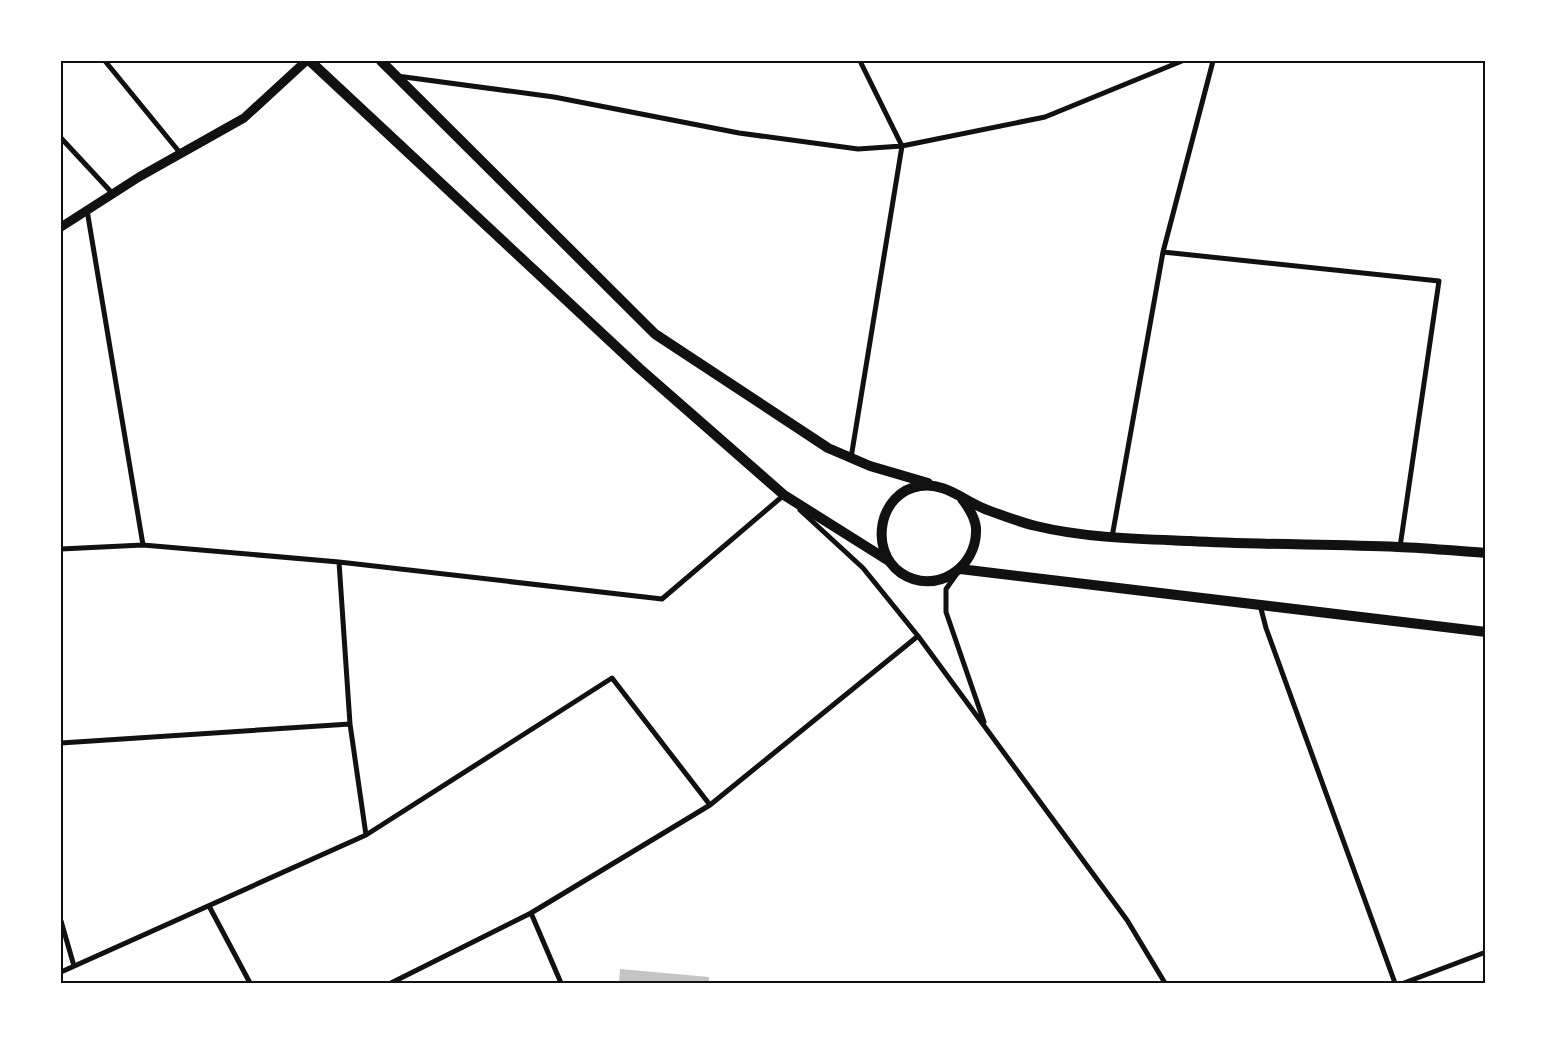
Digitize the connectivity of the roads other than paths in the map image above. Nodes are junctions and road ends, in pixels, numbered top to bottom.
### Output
1 (105, 61) edge
2 (308, 61) edge
3 (381, 61) edge
4 (860, 61) edge
5 (1182, 61) edge
6 (1213, 61) edge
7 (394, 75) junction
8 (61, 138) edge
9 (902, 146) junction
10 (181, 154) junction
11 (113, 194) junction
12 (86, 210) junction
13 (61, 227) edge
14 (1163, 252) junction
15 (851, 458) junction
16 (934, 485) junction
17 (784, 495) junction
18 (962, 498) junction
19 (1112, 538) junction
20 (143, 545) junction
21 (1400, 547) junction
22 (61, 549) edge
23 (1486, 553) edge
24 (890, 561) junction
25 (339, 562) junction
26 (960, 569) junction
27 (1260, 604) junction
28 (1486, 632) edge
29 (918, 636) junction
30 (350, 724) junction
31 (986, 727) junction
32 (61, 743) edge
33 (710, 805) junction
34 (366, 835) junction
35 (209, 906) junction
36 (531, 914) junction
37 (61, 921) edge
38 (1486, 952) edge
39 (74, 966) junction
40 (61, 972) edge
41 (250, 983) edge
42 (391, 983) edge
43 (561, 983) edge
44 (1165, 983) edge
45 (1395, 983) edge
46 (1404, 983) edge

1 - 10 street
2 - 10 street
2 - 17 main road
3 - 7 main road
4 - 9 street
5 - 9 street
6 - 14 street
7 - 9 street
7 - 15 main road
8 - 11 street
9 - 15 street
10 - 11 street
11 - 12 street
12 - 13 street
12 - 20 street
14 - 19 street
14 - 21 street
15 - 16 main road
16 - 18 main road
16 - 24 main road
17 - 24 main road
17 - 25 street
17 - 29 street
18 - 19 main road
18 - 26 main road
19 - 21 main road
20 - 22 street
20 - 25 street
21 - 23 main road
24 - 26 main road
25 - 30 street
26 - 27 main road
26 - 31 street
27 - 28 main road
27 - 45 street
29 - 31 street
29 - 33 street
30 - 32 street
30 - 34 street
31 - 44 street
33 - 34 street
33 - 36 street
34 - 35 street
35 - 39 street
35 - 41 street
36 - 42 street
36 - 43 street
37 - 39 street
38 - 46 street
39 - 40 street

